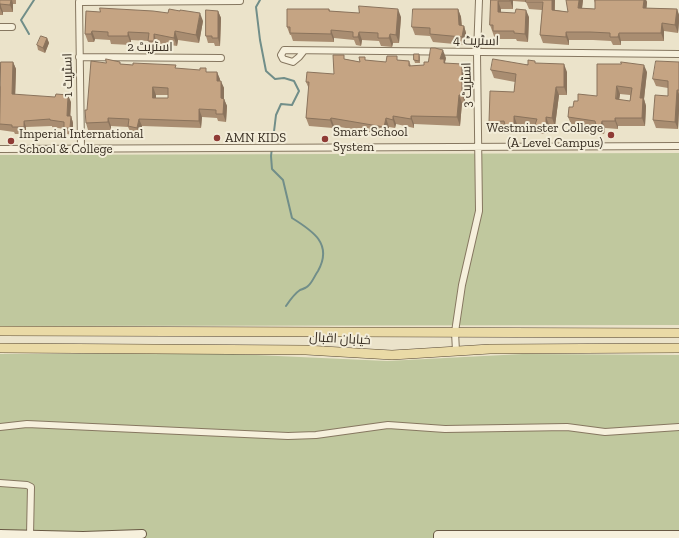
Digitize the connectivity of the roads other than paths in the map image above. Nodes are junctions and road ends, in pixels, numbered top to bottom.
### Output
1 (479, 0) edge
2 (240, 1) dead end
3 (0, 27) edge
4 (12, 27) dead end
5 (303, 52) dead end
6 (477, 53) junction
7 (679, 54) edge
8 (79, 57) junction
9 (220, 58) dead end
10 (478, 146) junction
11 (679, 146) edge
12 (81, 147) junction
13 (0, 148) edge
14 (0, 331) edge
15 (455, 332) junction
16 (679, 333) edge
17 (1, 348) edge
18 (679, 348) edge
19 (456, 351) junction
20 (0, 427) edge
21 (679, 427) edge
22 (0, 483) edge
23 (0, 534) edge
24 (142, 534) dead end
25 (679, 534) edge
26 (30, 535) junction
27 (438, 538) edge

1 - 6 street, اسٹریٹ 3
2 - 8 street, اسٹریٹ 1
3 - 4 street
5 - 6 street, اسٹریٹ 4
6 - 7 street, اسٹریٹ 4
6 - 10 street, اسٹریٹ 3
8 - 9 street, اسٹریٹ 2
8 - 12 street, اسٹریٹ 1
10 - 11 street
10 - 12 street
10 - 15 street, اسٹریٹ 3
12 - 13 street
14 - 15 main road, خیابان اقبال
15 - 16 main road, خیابان اقبال
15 - 19 street, اسٹریٹ 3
17 - 19 main road, خیابان اقبال
18 - 19 main road, خیابان اقبال
20 - 21 street
22 - 26 street
23 - 26 street
24 - 26 street
25 - 27 street

